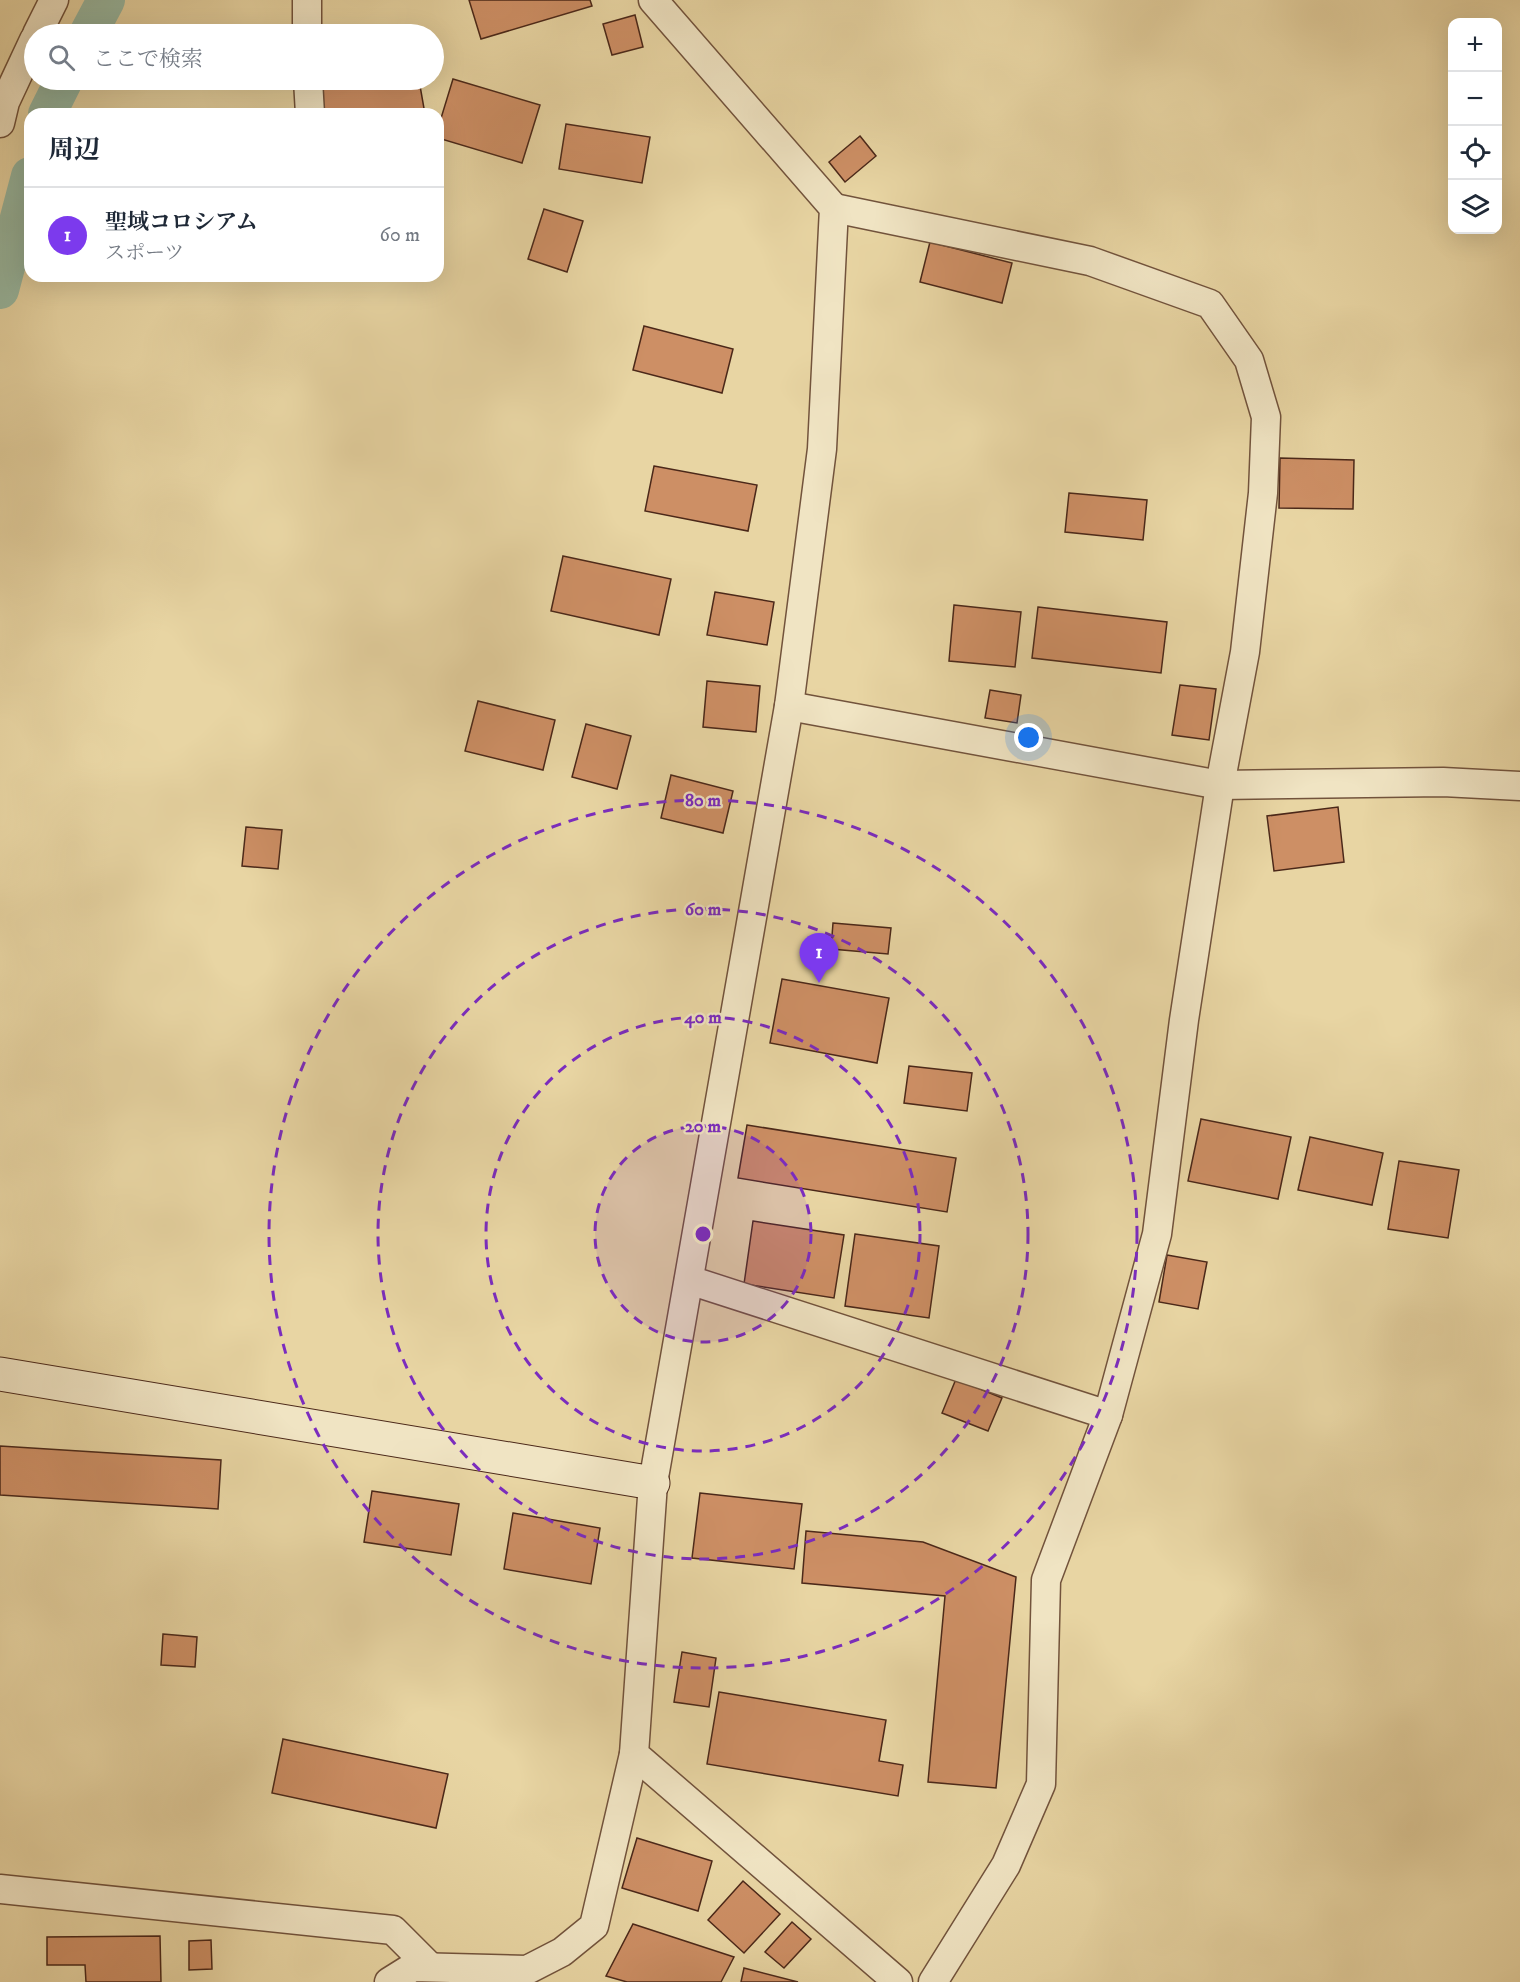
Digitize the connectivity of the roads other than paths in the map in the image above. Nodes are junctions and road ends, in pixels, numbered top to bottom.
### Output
1 (54, 0) edge
2 (307, 0) edge
3 (653, 0) edge
4 (42, 24) edge
5 (307, 24) edge
6 (24, 61) edge
7 (309, 90) edge
8 (310, 108) edge
9 (0, 123) edge
10 (834, 208) junction
11 (789, 706) junction
12 (1220, 784) junction
13 (1520, 786) edge
14 (689, 1280) junction
15 (0, 1374) edge
16 (1108, 1415) junction
17 (653, 1483) junction
18 (634, 1754) junction
19 (0, 1889) edge
20 (430, 1967) junction
21 (389, 1982) edge
22 (898, 1982) edge
23 (933, 1982) edge

1 - 4 street
2 - 5 street
3 - 10 street
6 - 9 street
7 - 8 street
10 - 11 street
10 - 12 street
11 - 12 street
11 - 14 street
12 - 13 street
12 - 16 street
14 - 16 street
14 - 17 street
15 - 17 street
16 - 23 street
17 - 18 street
18 - 20 street
18 - 22 street
19 - 20 street
20 - 21 street

